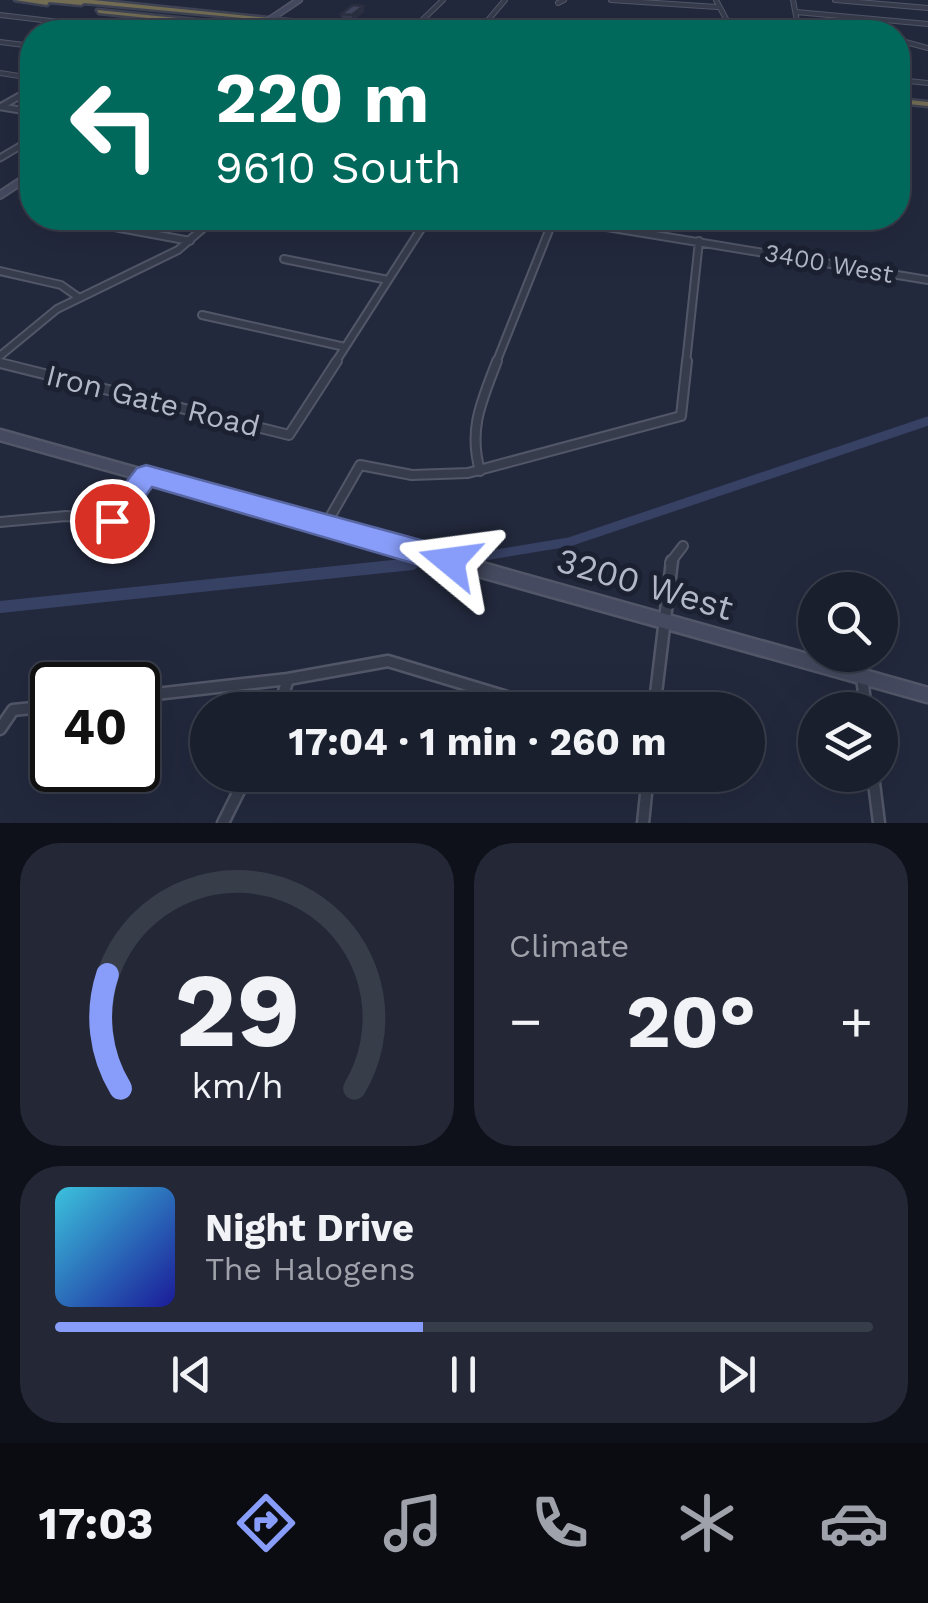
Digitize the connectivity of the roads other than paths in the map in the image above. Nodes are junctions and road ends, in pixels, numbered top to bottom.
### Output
1 (18, 0) edge
2 (41, 0) edge
3 (75, 0) edge
4 (300, 0) edge
5 (443, 0) edge
6 (504, 0) edge
7 (564, 0) edge
8 (611, 0) edge
9 (716, 0) edge
10 (793, 0) edge
11 (834, 0) edge
12 (846, 0) edge
13 (8, 1) edge
14 (558, 3) dead end
15 (899, 3) edge
16 (717, 7) junction
17 (928, 8) edge
18 (796, 12) junction
19 (0, 15) edge
20 (272, 18) junction
21 (41, 20) edge
22 (175, 20) edge
23 (217, 20) edge
24 (244, 20) edge
25 (269, 20) edge
26 (291, 20) edge
27 (422, 20) edge
28 (488, 20) edge
29 (724, 20) edge
30 (797, 20) edge
31 (884, 20) edge
32 (131, 230) edge
33 (202, 230) edge
34 (421, 230) edge
35 (548, 230) edge
36 (630, 230) edge
37 (650, 230) edge
38 (649, 233) junction
39 (190, 241) junction
40 (699, 241) junction
41 (284, 259) dead end
42 (0, 272) edge
43 (388, 280) junction
44 (928, 280) edge
45 (78, 297) junction
46 (202, 315) dead end
47 (345, 347) junction
48 (0, 359) edge
49 (0, 434) edge
50 (480, 471) junction
51 (146, 476) junction
52 (0, 522) edge
53 (326, 526) junction
54 (683, 546) dead end
55 (663, 620) junction
56 (862, 676) junction
57 (288, 679) junction
58 (284, 692) edge
59 (493, 692) edge
60 (656, 692) edge
61 (864, 692) edge
62 (160, 694) edge
63 (928, 695) edge
64 (30, 708) edge
65 (0, 729) edge
66 (238, 792) edge
67 (646, 792) edge
68 (875, 792) edge
69 (223, 823) edge
70 (643, 823) edge
71 (879, 823) edge

1 - 23 highway
2 - 24 highway
3 - 20 highway
4 - 20 street
5 - 27 street
6 - 28 street
7 - 14 street
8 - 16 street
9 - 16 street
10 - 18 street
11 - 12 street
12 - 15 street
13 - 22 highway
15 - 17 street
16 - 29 street
18 - 30 street
18 - 31 street
19 - 21 street
20 - 25 street, bridge
20 - 26 highway
32 - 39 street
33 - 39 street
34 - 43 street, Iron Gate Road
35 - 50 street
36 - 38 street, 3400 West
37 - 38 street
38 - 40 street, 3400 West
39 - 45 street
40 - 44 street, 3400 West
40 - 50 street
41 - 43 street
42 - 45 street
43 - 47 street, Iron Gate Road
45 - 48 street
46 - 47 street
47 - 48 street, Iron Gate Road
49 - 51 street, 3200 West
50 - 53 street
51 - 52 street
51 - 53 street, 3200 West
53 - 55 street, 3200 West
54 - 55 street
55 - 56 street, 3200 West
55 - 60 street
56 - 61 street
56 - 63 street, 3200 West
57 - 58 street
57 - 59 street
57 - 62 street
64 - 65 street
66 - 69 street
67 - 70 street
68 - 71 street

